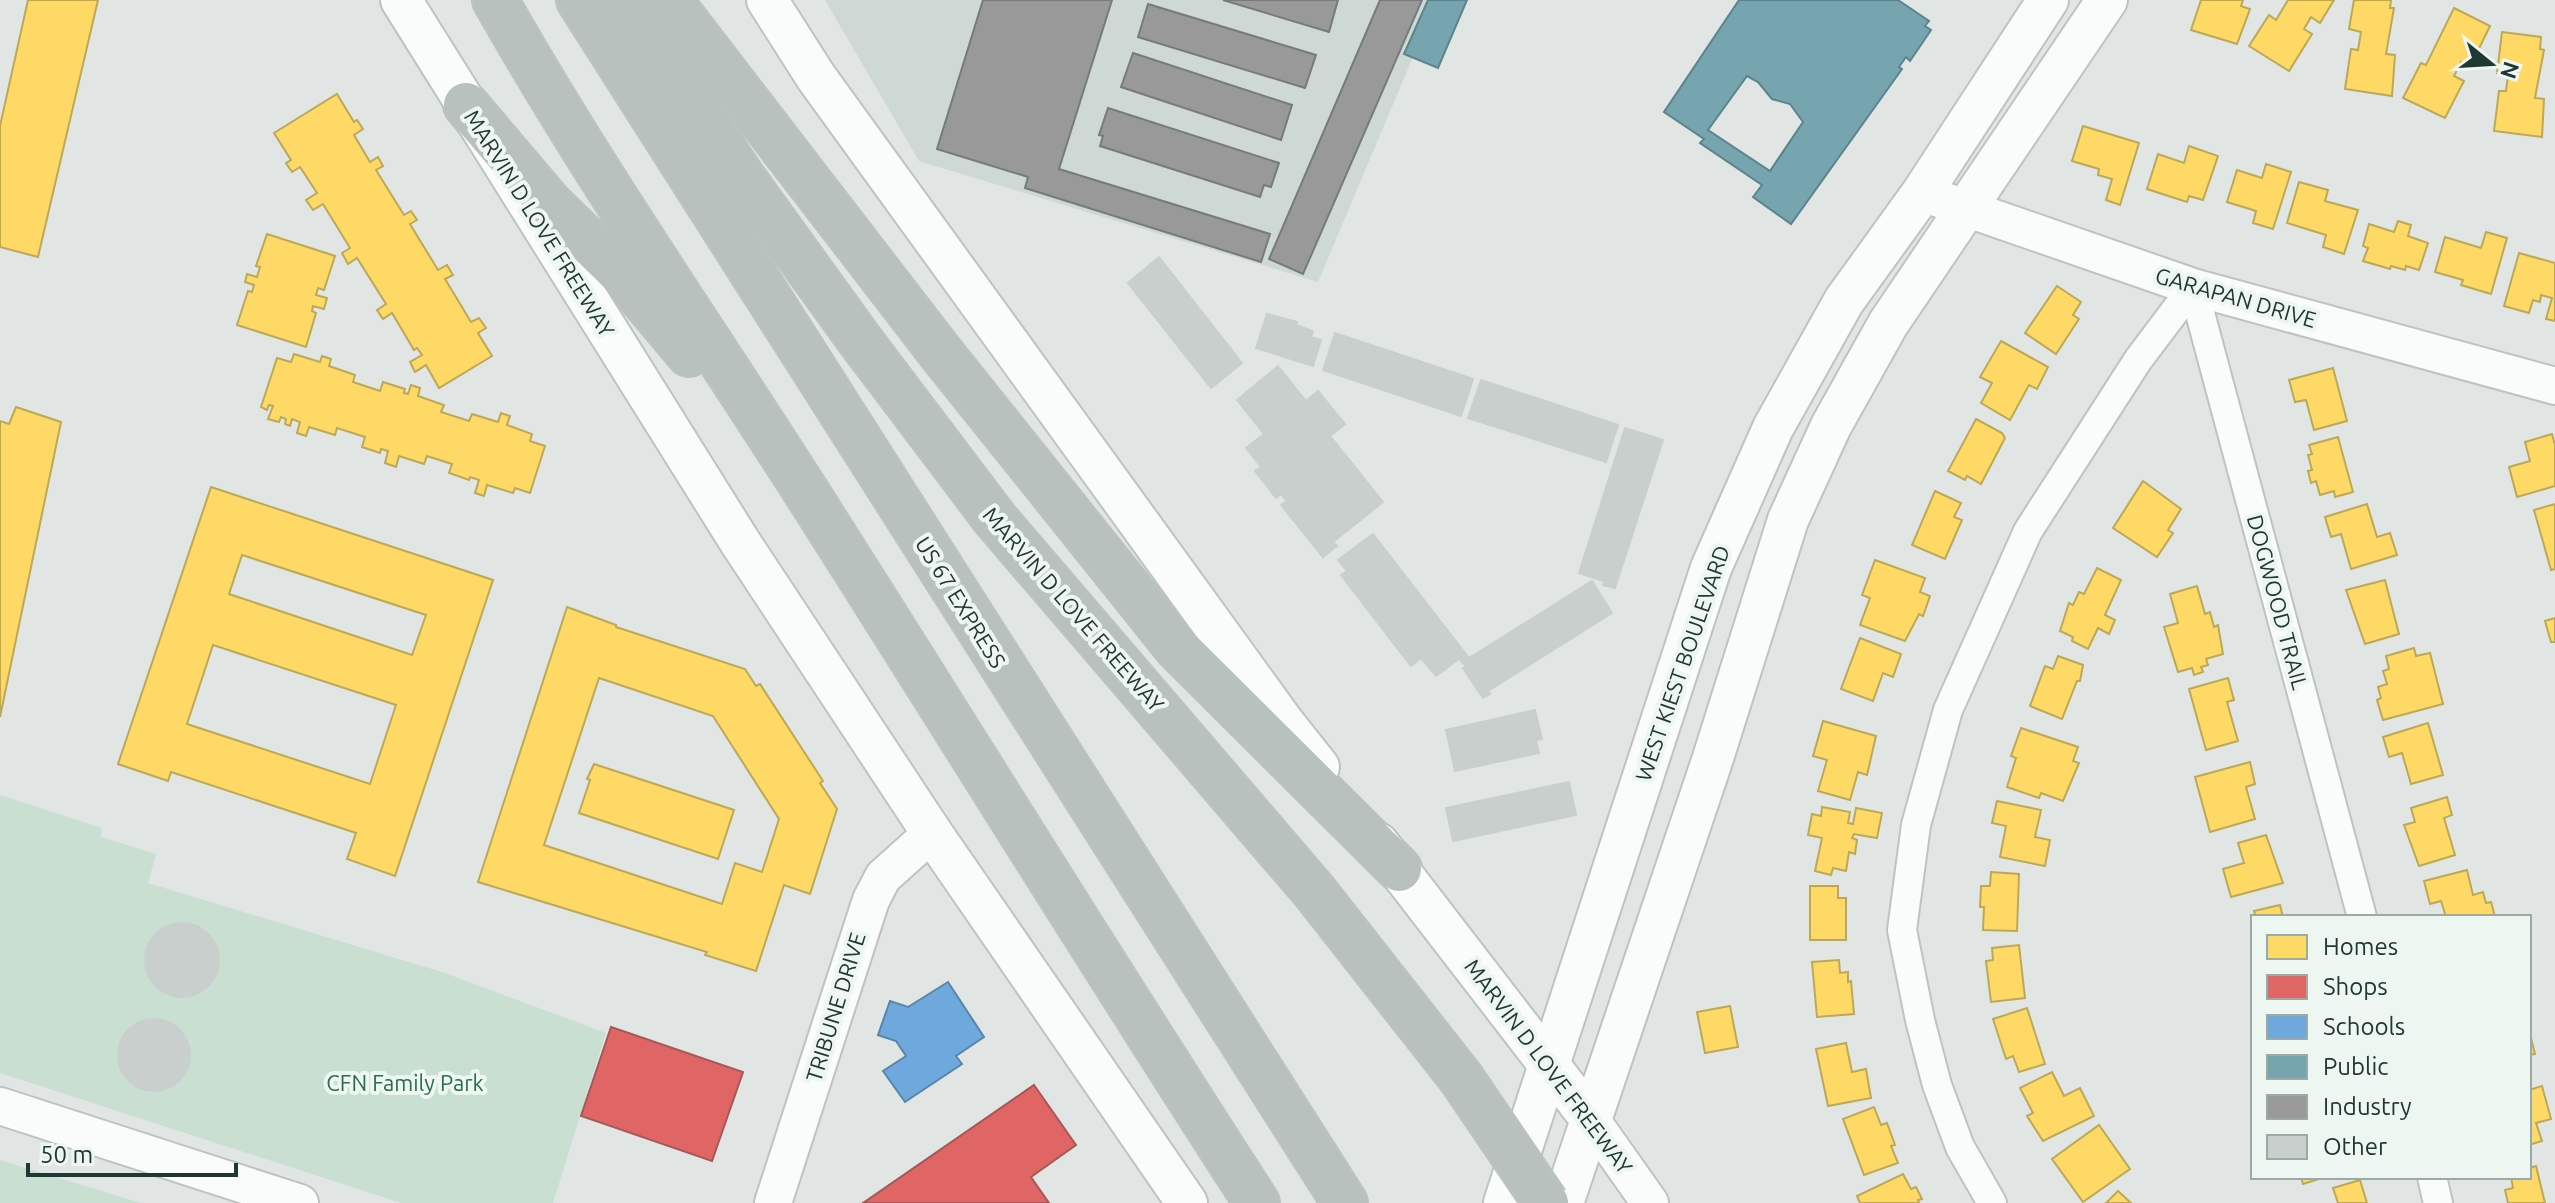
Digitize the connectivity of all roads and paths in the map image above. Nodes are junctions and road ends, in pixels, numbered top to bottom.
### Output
1 (401, 0) edge
2 (495, 0) edge
3 (579, 0) edge
4 (624, 0) edge
5 (669, 0) edge
6 (767, 0) edge
7 (2048, 0) edge
8 (2107, 0) edge
9 (466, 105) junction
10 (1922, 193) junction
11 (1967, 207) junction
12 (2193, 287) junction
13 (1844, 301) junction
14 (1888, 324) junction
15 (2555, 386) edge
16 (785, 459) junction
17 (1656, 739) junction
18 (1713, 758) junction
19 (932, 833) junction
20 (1399, 869) junction
21 (2361, 915) edge
22 (1550, 1064) junction
23 (0, 1106) edge
24 (1590, 1118) junction
25 (2432, 1179) edge
26 (300, 1203) edge
27 (773, 1203) edge
28 (1187, 1203) edge
29 (1257, 1203) edge
30 (1345, 1203) edge
31 (1504, 1203) edge
32 (1546, 1203) edge
33 (1563, 1203) edge
34 (1650, 1203) edge
35 (1992, 1203) edge
36 (2438, 1203) edge

1 - 9 main road, MARVIN D LOVE FREEWAY
2 - 16 highway
3 - 30 highway, US 67 EXPRESS
4 - 32 highway, MARVIN D LOVE FREEWAY, bridge
5 - 20 highway
6 - 20 main road, MARVIN D LOVE FREEWAY
7 - 10 main road, WEST KIEST BOULEVARD
8 - 11 main road
9 - 16 highway
9 - 19 main road, MARVIN D LOVE FREEWAY
10 - 11 street, GARAPAN DRIVE
10 - 13 main road, WEST KIEST BOULEVARD
11 - 12 street, GARAPAN DRIVE
11 - 14 main road
12 - 15 street, GARAPAN DRIVE
12 - 21 street, DOGWOOD TRAIL
12 - 35 street
13 - 14 main road
13 - 17 main road, WEST KIEST BOULEVARD
14 - 18 main road
16 - 29 highway
17 - 18 main road
17 - 22 main road, WEST KIEST BOULEVARD
18 - 24 main road
19 - 27 street, TRIBUNE DRIVE
19 - 28 main road, MARVIN D LOVE FREEWAY
20 - 22 main road, MARVIN D LOVE FREEWAY
22 - 24 main road, MARVIN D LOVE FREEWAY
22 - 31 main road, WEST KIEST BOULEVARD
23 - 26 street
24 - 33 main road
24 - 34 street, MARVIN D LOVE FREEWAY
25 - 36 street

